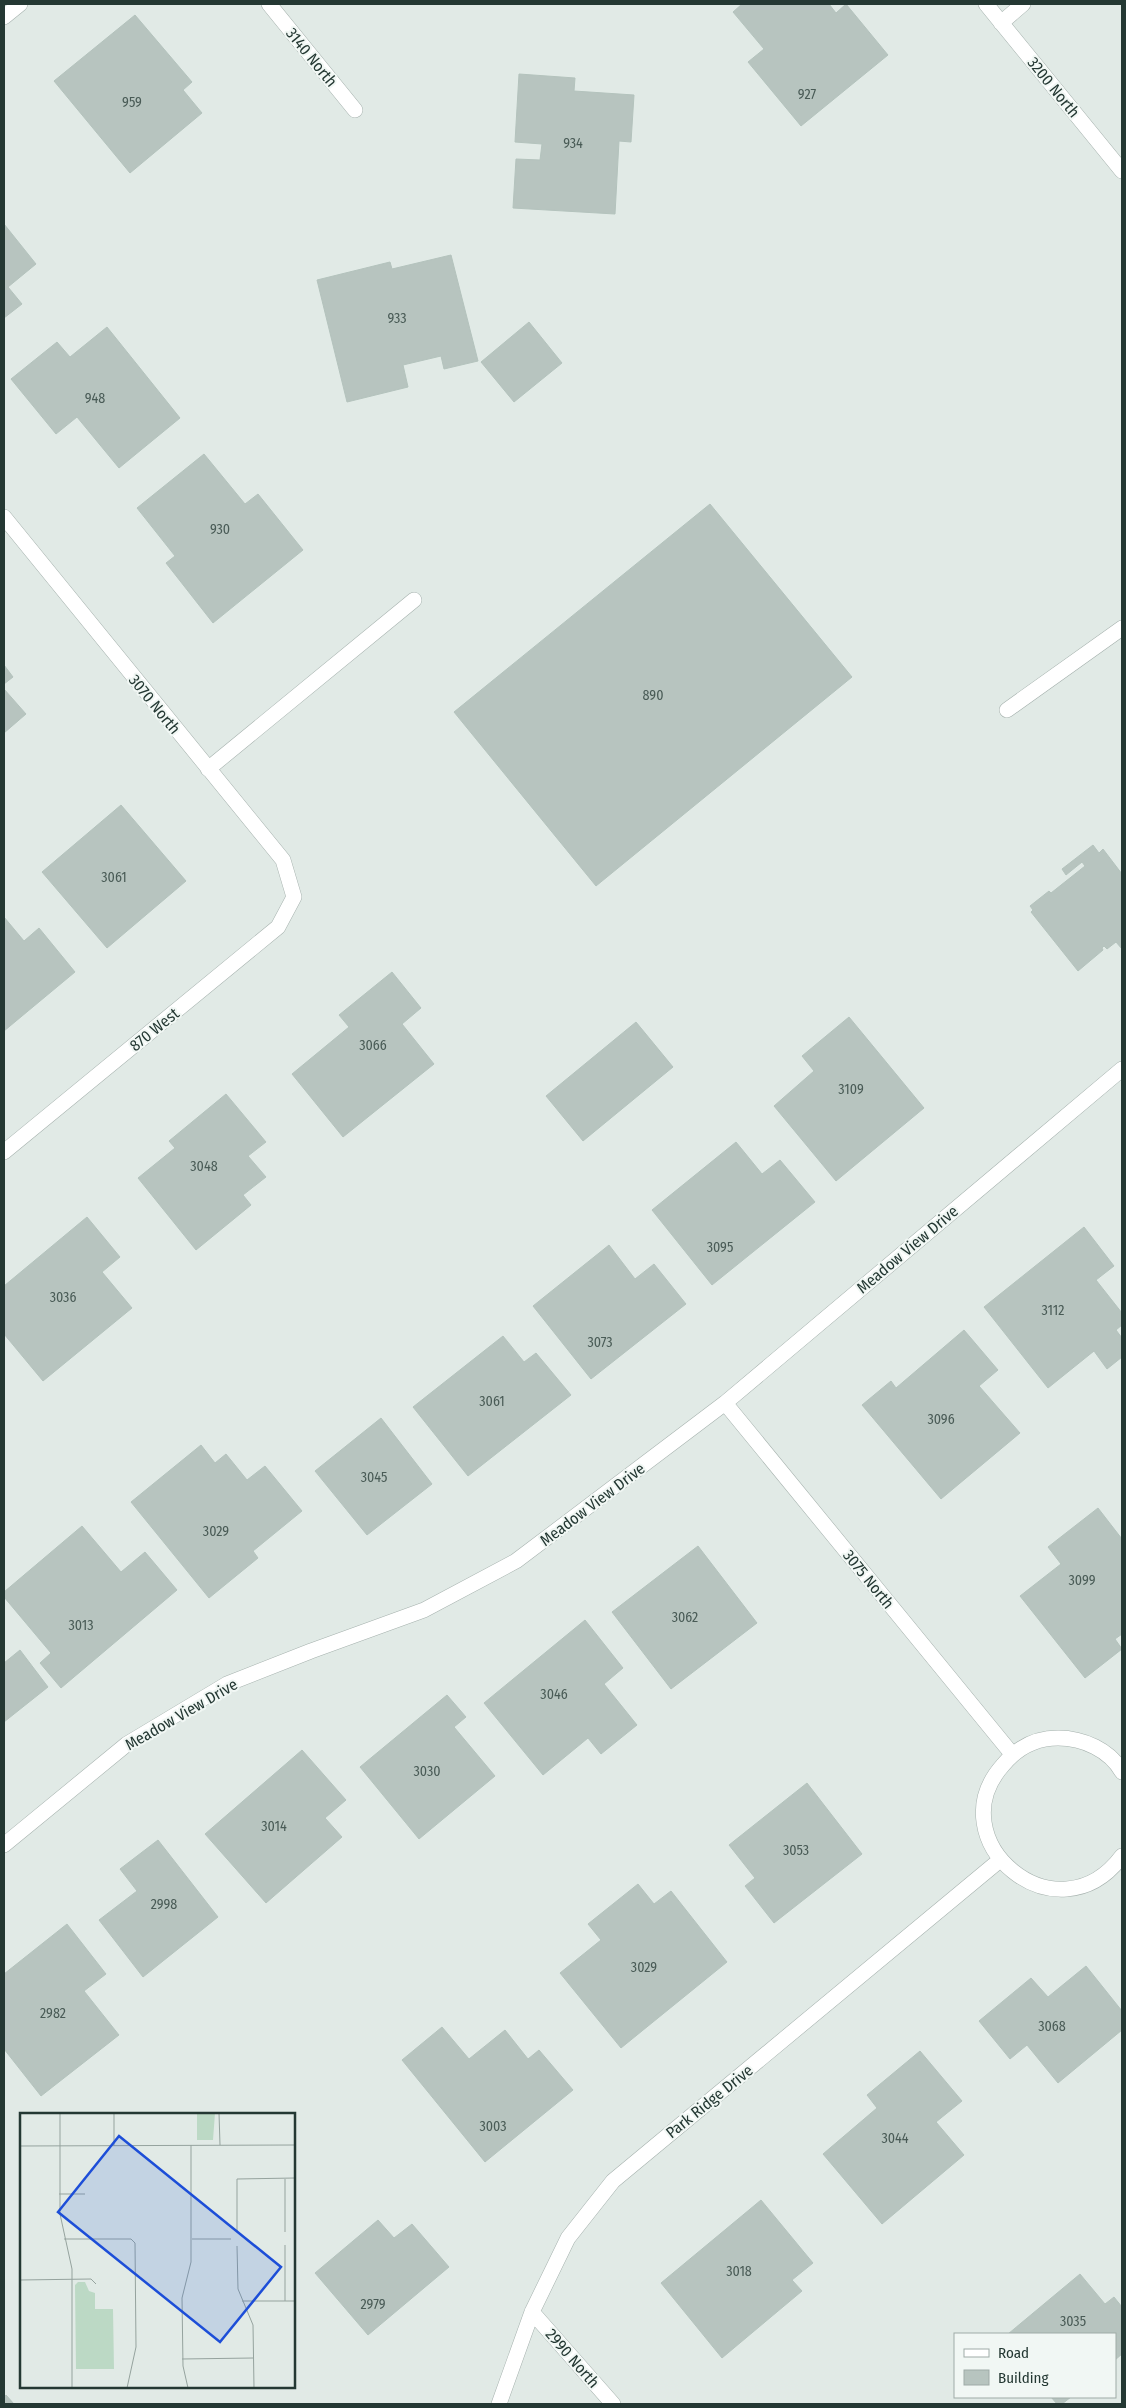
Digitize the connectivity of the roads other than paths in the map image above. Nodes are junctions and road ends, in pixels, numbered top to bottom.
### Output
1 (20, 4) edge
2 (269, 4) edge
3 (986, 4) edge
4 (1023, 4) edge
5 (4, 17) edge
6 (1001, 22) junction
7 (355, 110) dead end
8 (1122, 171) edge
9 (4, 517) edge
10 (414, 600) dead end
11 (1122, 628) edge
12 (1007, 710) dead end
13 (208, 769) junction
14 (294, 897) joint
15 (1122, 1069) edge
16 (4, 1152) edge
17 (725, 1403) junction
18 (1012, 1754) junction
19 (1121, 1768) edge
20 (4, 1845) edge
21 (1122, 1856) edge
22 (1000, 1860) junction
23 (532, 2312) junction
24 (499, 2404) edge
25 (612, 2404) edge

1 - 5 street
2 - 7 street, 3140 North
3 - 6 street, 3200 North
4 - 6 street
6 - 8 street, 3200 North
9 - 13 street, 3070 North
10 - 13 street
11 - 12 street
13 - 14 street, 3070 North
14 - 16 street, 870 West
15 - 17 street, Meadow View Drive
17 - 18 street, 3075 North
17 - 20 street, Meadow View Drive
18 - 19 street
18 - 22 street
21 - 22 street
22 - 23 street, Park Ridge Drive
23 - 24 street, Park Ridge Drive
23 - 25 street, 2990 North

